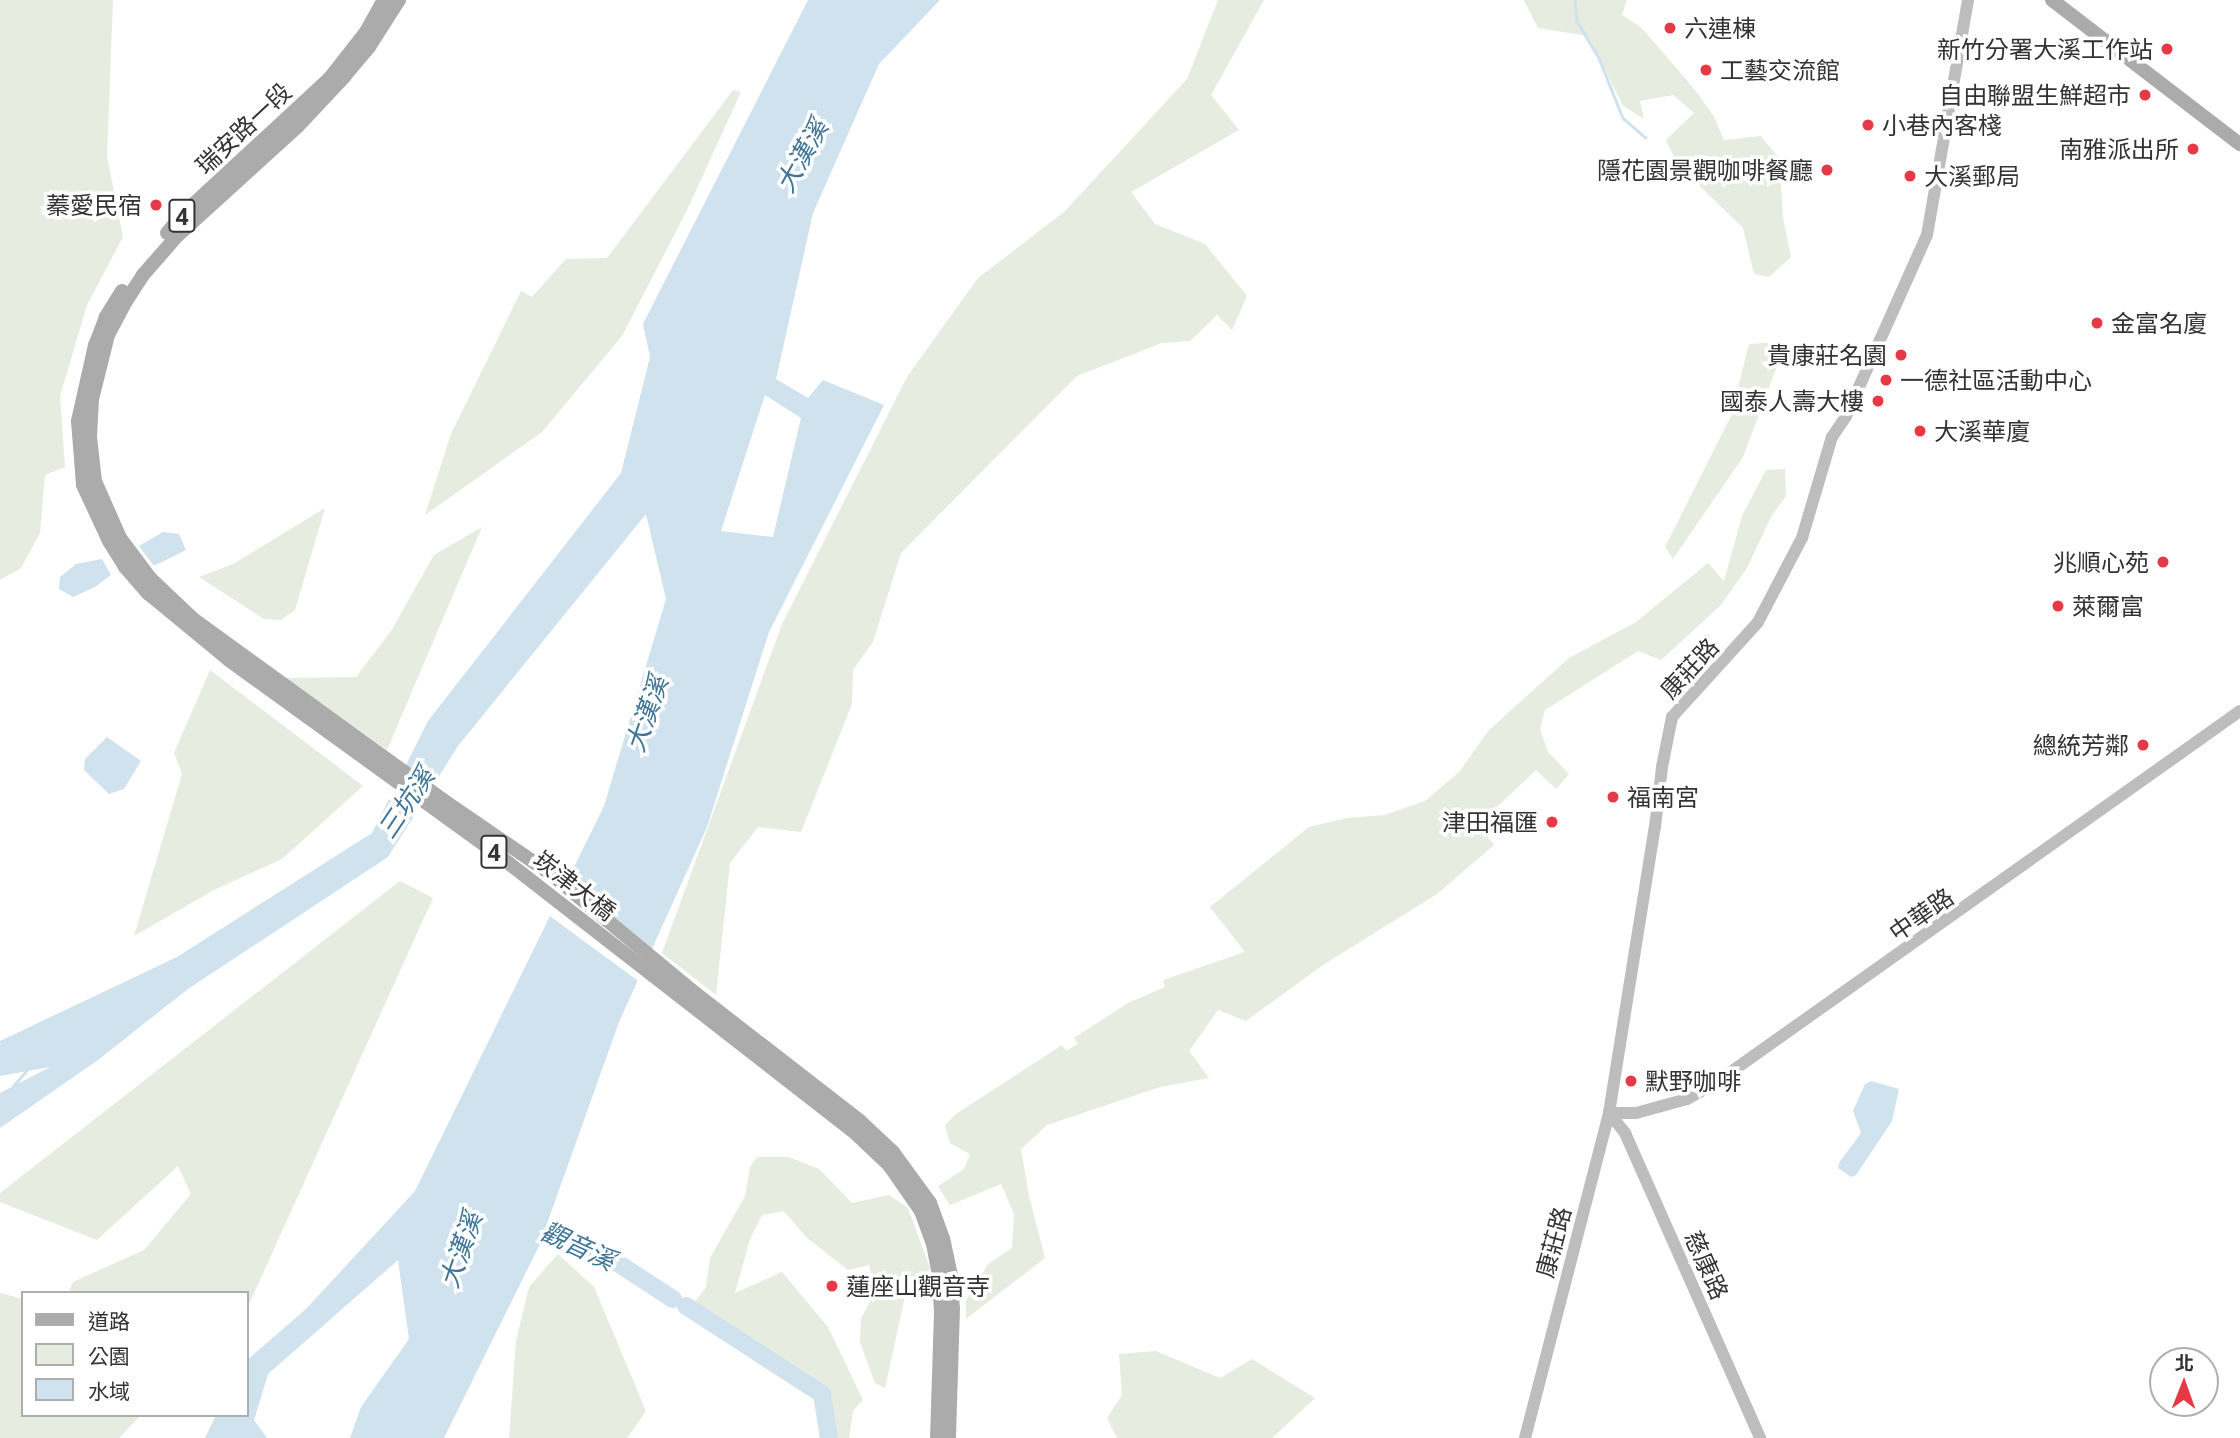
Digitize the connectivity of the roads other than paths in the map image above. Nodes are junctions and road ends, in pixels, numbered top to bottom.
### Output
1 (384, 0) edge
2 (399, 0) edge
3 (1968, 0) edge
4 (2052, 0) edge
5 (2240, 144) edge
6 (89, 483) junction
7 (2240, 711) edge
8 (1609, 1113) junction
9 (926, 1207) junction
10 (937, 1438) edge
11 (949, 1438) edge
12 (1525, 1438) edge
13 (1760, 1438) edge

1 - 6 main road, 瑞安路一段 / 4
2 - 6 main road, 瑞安路一段 / 4
3 - 8 street, 康莊路
4 - 5 main road
6 - 9 main road, 崁津大橋 / 4
7 - 8 street, 中華路
8 - 12 street, 康莊路
8 - 13 street, 慈康路
9 - 10 main road, 4
9 - 11 main road, 4

